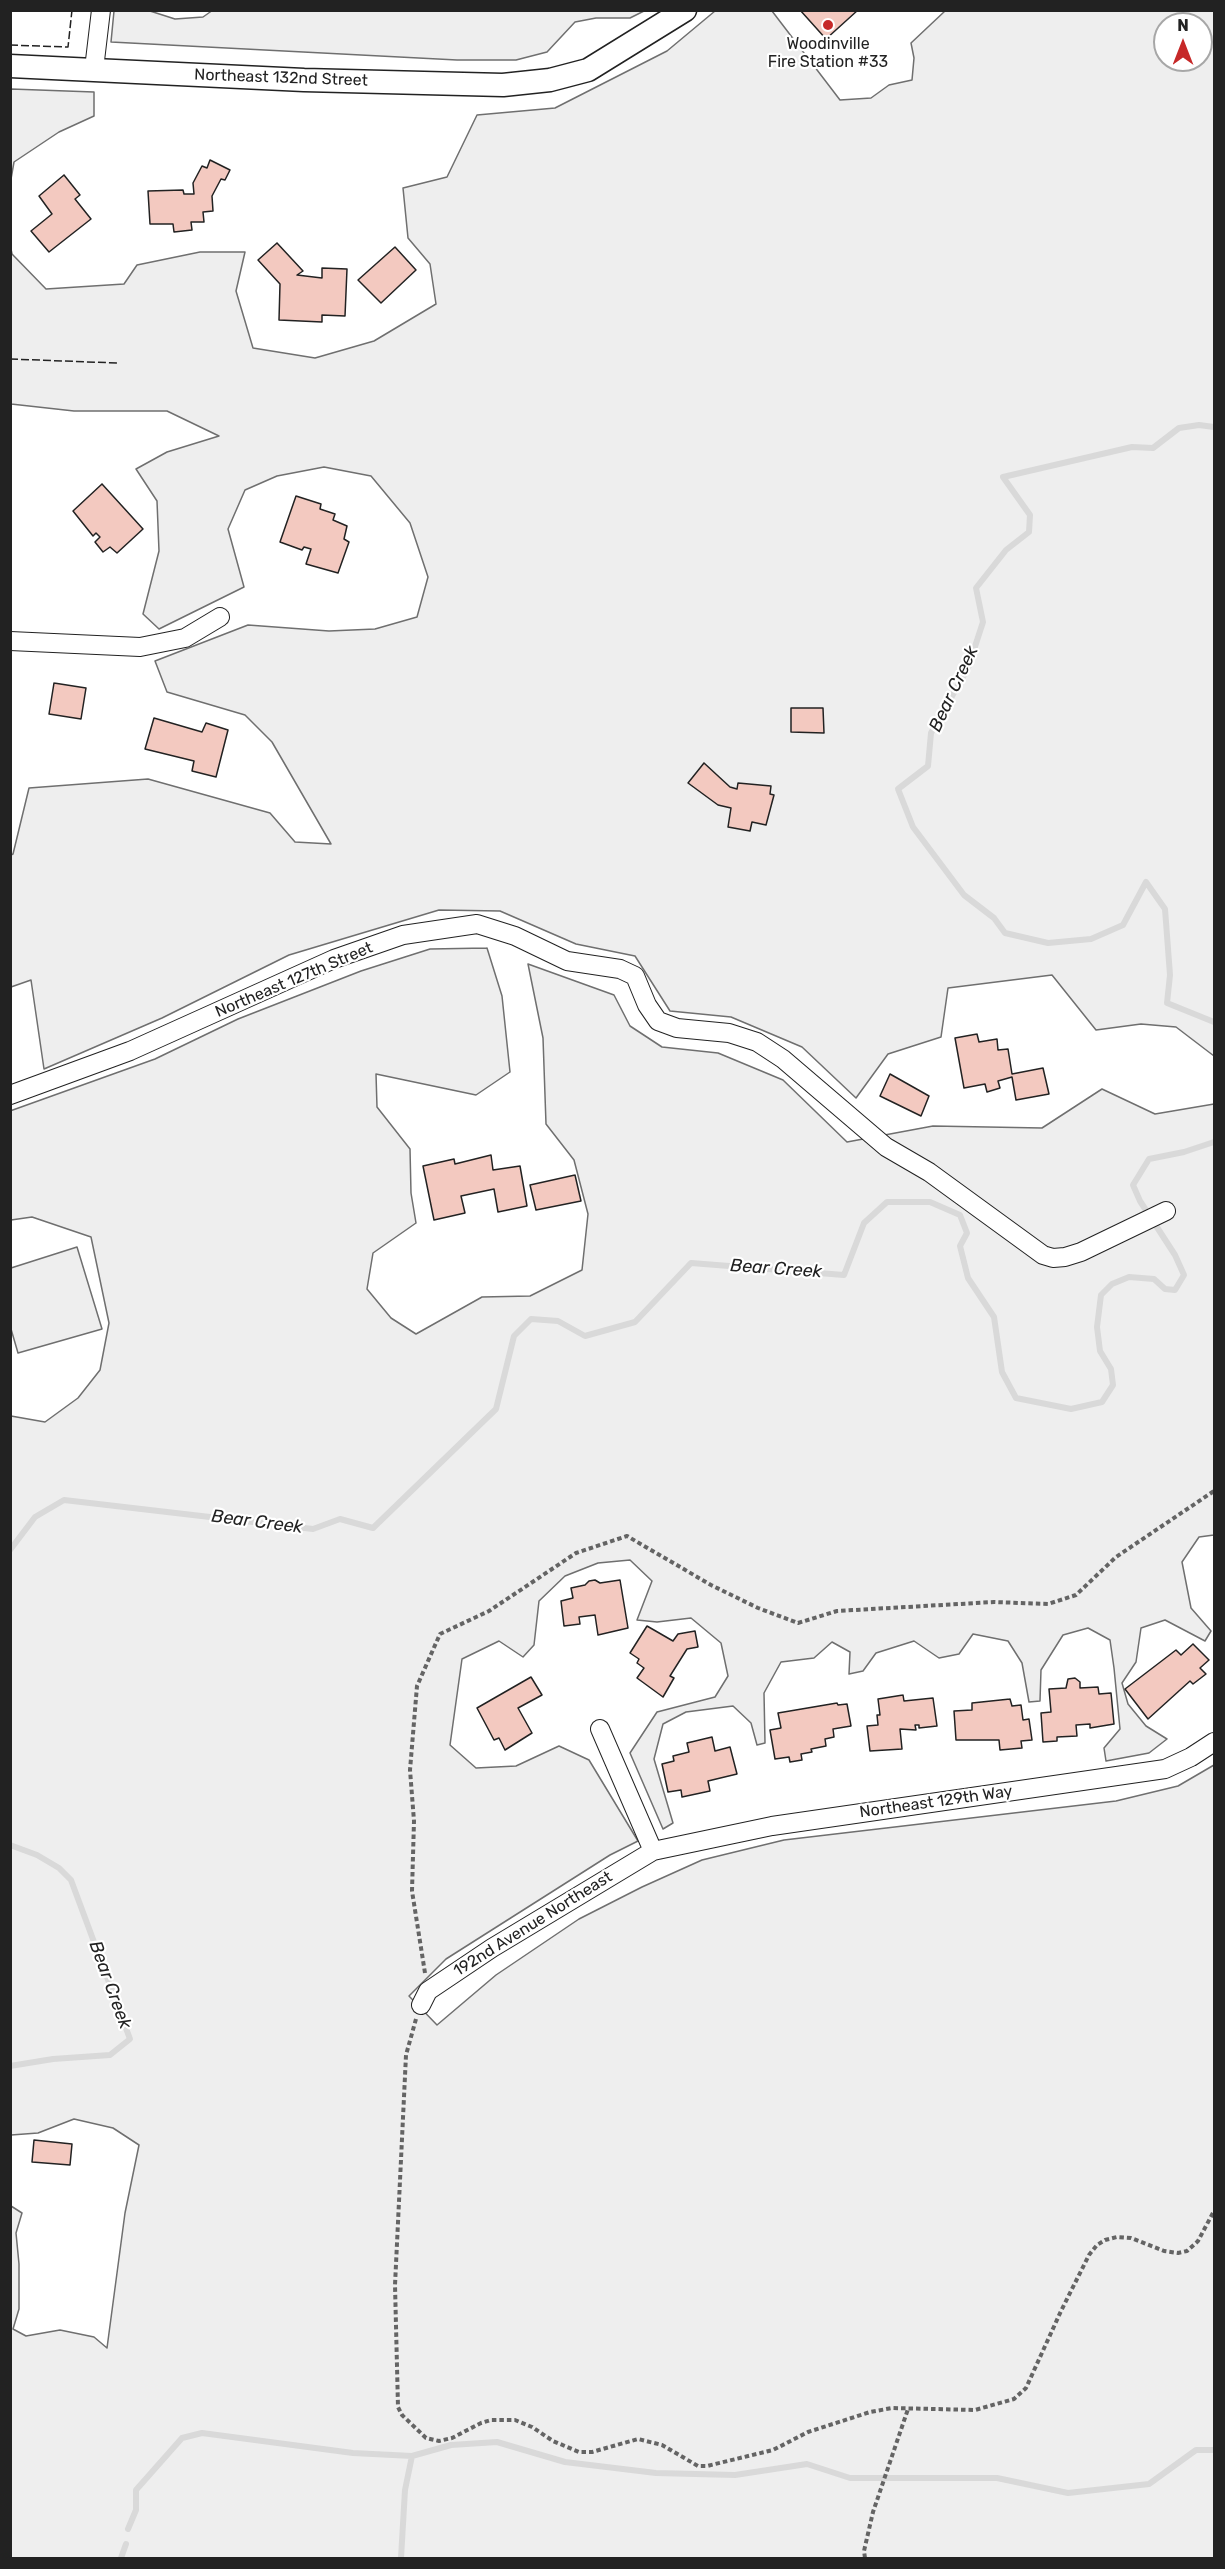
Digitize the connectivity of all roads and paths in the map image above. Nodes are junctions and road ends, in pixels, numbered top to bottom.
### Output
1 (101, 10) edge
2 (685, 10) edge
3 (10, 66) edge
4 (94, 69) junction
5 (220, 617) dead end
6 (10, 642) edge
7 (10, 1095) edge
8 (1166, 1210) dead end
9 (1215, 1491) edge
10 (600, 1729) dead end
11 (1215, 1742) edge
12 (653, 1851) junction
13 (424, 1998) junction
14 (1215, 2211) edge
15 (908, 2409) junction
16 (865, 2559) edge

1 - 4 street
2 - 4 street, Northeast 132nd Street
3 - 4 street, Northeast 132nd Street
5 - 6 street
7 - 8 street, Northeast 127th Street
9 - 13 path
10 - 12 street
11 - 12 street, Northeast 129th Way
12 - 13 street, 192nd Avenue Northeast
13 - 15 path
14 - 15 path
15 - 16 path

